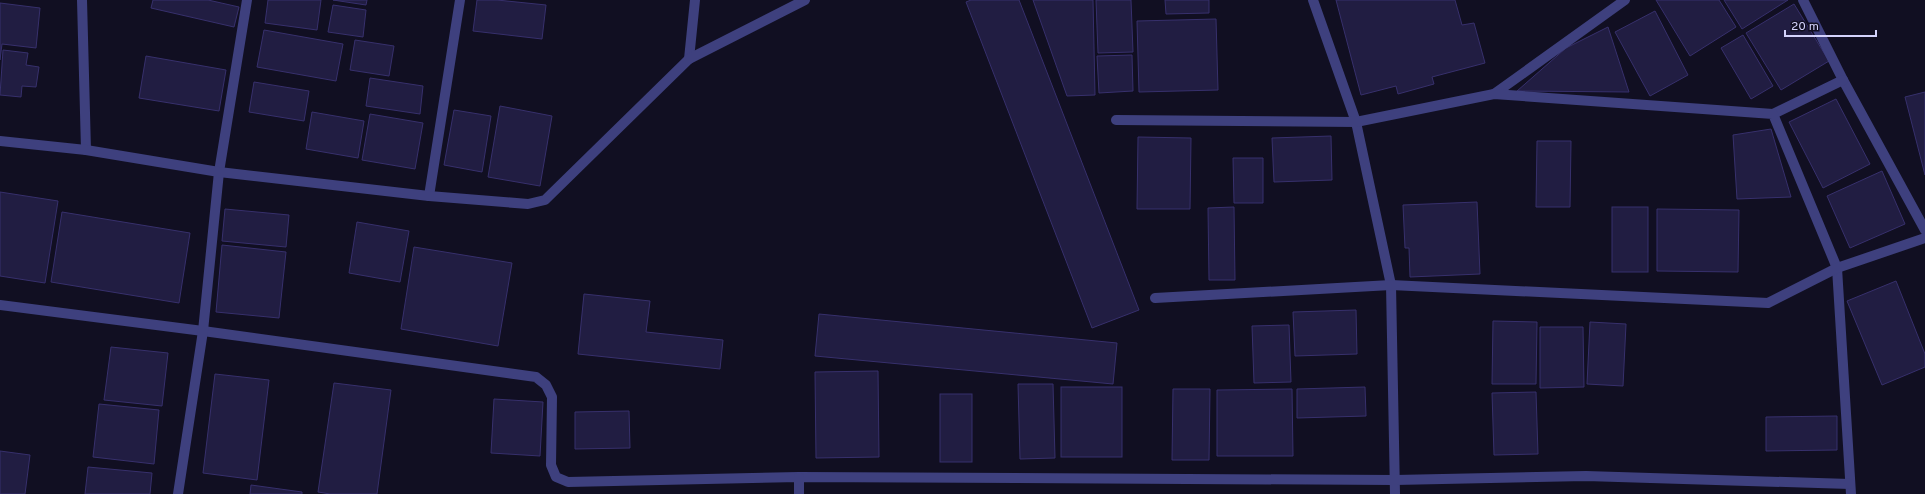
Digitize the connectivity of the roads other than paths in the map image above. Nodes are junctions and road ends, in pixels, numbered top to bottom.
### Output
1 (82, 0) edge
2 (247, 0) edge
3 (460, 0) edge
4 (695, 0) edge
5 (805, 0) edge
6 (1313, 0) edge
7 (1625, 0) edge
8 (1803, 0) edge
9 (689, 59) junction
10 (1843, 80) junction
11 (1494, 94) junction
12 (1773, 114) junction
13 (1116, 120) dead end
14 (1356, 122) junction
15 (0, 141) edge
16 (86, 150) junction
17 (219, 172) junction
18 (429, 196) junction
19 (1925, 230) edge
20 (1925, 238) edge
21 (1837, 268) junction
22 (1391, 285) junction
23 (1155, 298) dead end
24 (0, 305) edge
25 (203, 330) junction
26 (799, 477) junction
27 (1395, 480) junction
28 (1850, 489) edge
29 (178, 494) edge
30 (799, 494) edge
31 (1395, 494) edge

1 - 16 street
2 - 17 street
3 - 18 street
4 - 9 street
5 - 9 street
6 - 14 street
7 - 11 street
8 - 10 street
9 - 18 street
10 - 12 street
10 - 19 street
11 - 12 street
11 - 14 street
12 - 21 street
13 - 14 street
14 - 22 street
15 - 16 street
16 - 17 street
17 - 18 street
17 - 25 street
20 - 21 street
21 - 22 street
21 - 28 street
22 - 23 street
22 - 27 street
24 - 25 street
25 - 26 street
25 - 29 street
26 - 27 street
26 - 30 street
27 - 28 street
27 - 31 street

